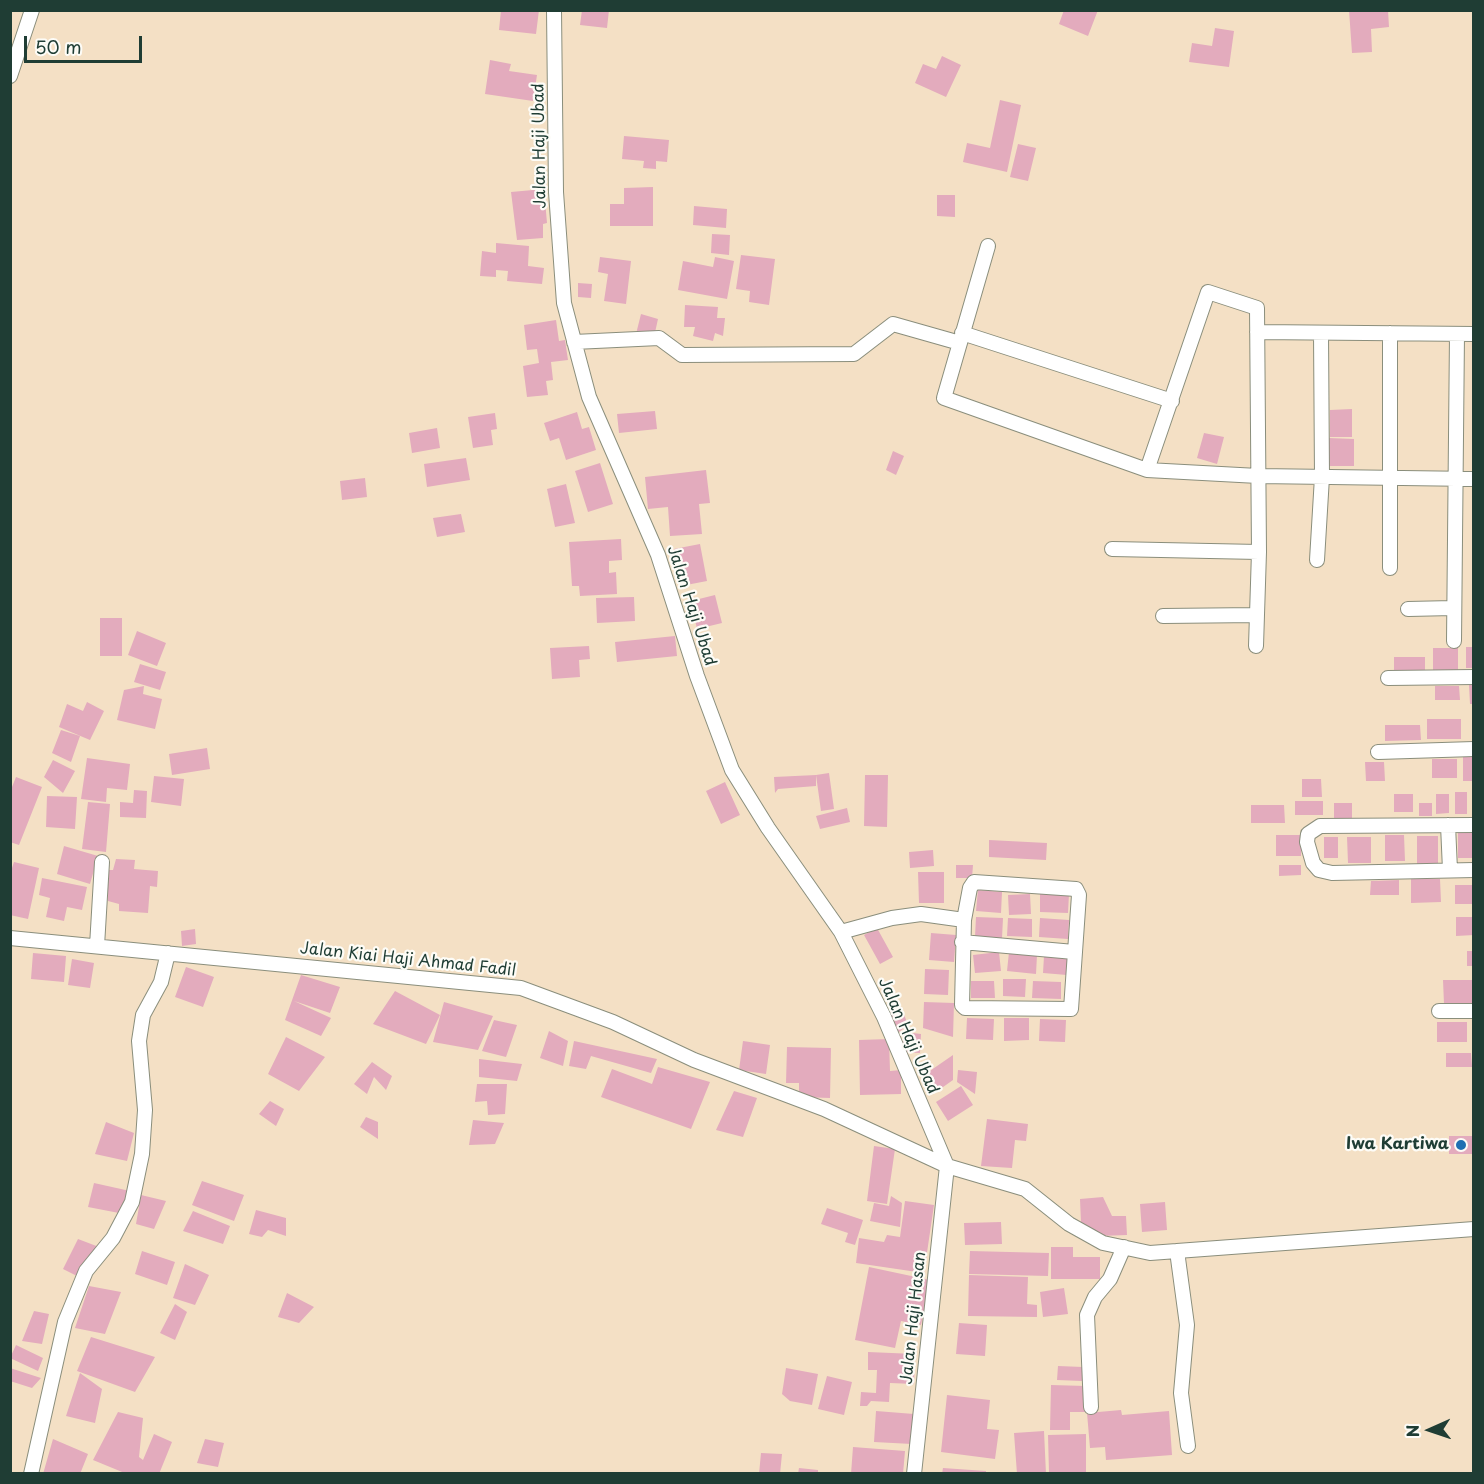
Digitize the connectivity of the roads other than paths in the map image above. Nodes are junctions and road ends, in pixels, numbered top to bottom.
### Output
1 (32, 10) edge
2 (554, 10) edge
3 (10, 76) edge
4 (988, 246) dead end
5 (1257, 332) junction
6 (1321, 333) junction
7 (1390, 333) junction
8 (1458, 334) junction
9 (1473, 334) edge
10 (961, 338) junction
11 (574, 342) junction
12 (1172, 400) junction
13 (1146, 470) junction
14 (1258, 476) junction
15 (1322, 477) junction
16 (1390, 478) junction
17 (1455, 479) junction
18 (1473, 479) edge
19 (1112, 549) dead end
20 (1259, 552) junction
21 (1317, 560) dead end
22 (1390, 568) dead end
23 (1453, 608) junction
24 (1408, 609) dead end
25 (1257, 615) junction
26 (1163, 616) dead end
27 (1454, 641) dead end
28 (1256, 646) dead end
29 (1473, 677) edge
30 (1388, 678) dead end
31 (1473, 749) edge
32 (1378, 752) dead end
33 (1448, 825) junction
34 (1473, 825) edge
35 (102, 862) dead end
36 (1450, 870) junction
37 (1473, 870) edge
38 (964, 920) junction
39 (841, 933) junction
40 (10, 938) edge
41 (962, 942) junction
42 (97, 946) junction
43 (1074, 952) junction
44 (168, 953) junction
45 (1438, 1011) dead end
46 (1473, 1011) edge
47 (948, 1166) junction
48 (1473, 1229) edge
49 (1124, 1247) junction
50 (1177, 1251) junction
51 (1091, 1407) dead end
52 (1188, 1446) dead end
53 (31, 1473) edge
54 (914, 1473) edge

1 - 3 street
2 - 11 street, Jalan Haji Ubad
4 - 10 street
5 - 6 street
5 - 12 street
5 - 14 street
6 - 7 street
6 - 15 street
7 - 8 street
7 - 16 street
8 - 9 street
8 - 17 street
10 - 11 street
10 - 12 street
10 - 13 street
11 - 39 street, Jalan Haji Ubad
12 - 13 street
13 - 14 street
14 - 15 street
14 - 20 street
15 - 16 street
15 - 21 street
16 - 17 street
16 - 22 street
17 - 18 street
17 - 23 street
19 - 20 street
20 - 25 street
23 - 24 street
23 - 27 street
25 - 26 street
25 - 28 street
29 - 30 street
31 - 32 street
33 - 34 street
33 - 36 street
33 - 36 street
35 - 42 street
36 - 37 street
38 - 39 street
38 - 41 street
38 - 43 street
39 - 47 street, Jalan Haji Ubad
40 - 42 street, Jalan Kiai Haji Ahmad Fadil
41 - 43 street
41 - 43 street
42 - 44 street, Jalan Kiai Haji Ahmad Fadil
44 - 47 street, Jalan Kiai Haji Ahmad Fadil
44 - 53 street
45 - 46 street
47 - 49 street, Jalan Kiai Haji Ahmad Fadil
47 - 54 street, Jalan Haji Hasan
48 - 50 street, Jalan Kiai Haji Ahmad Fadil
49 - 50 street, Jalan Kiai Haji Ahmad Fadil
49 - 51 street
50 - 52 street

